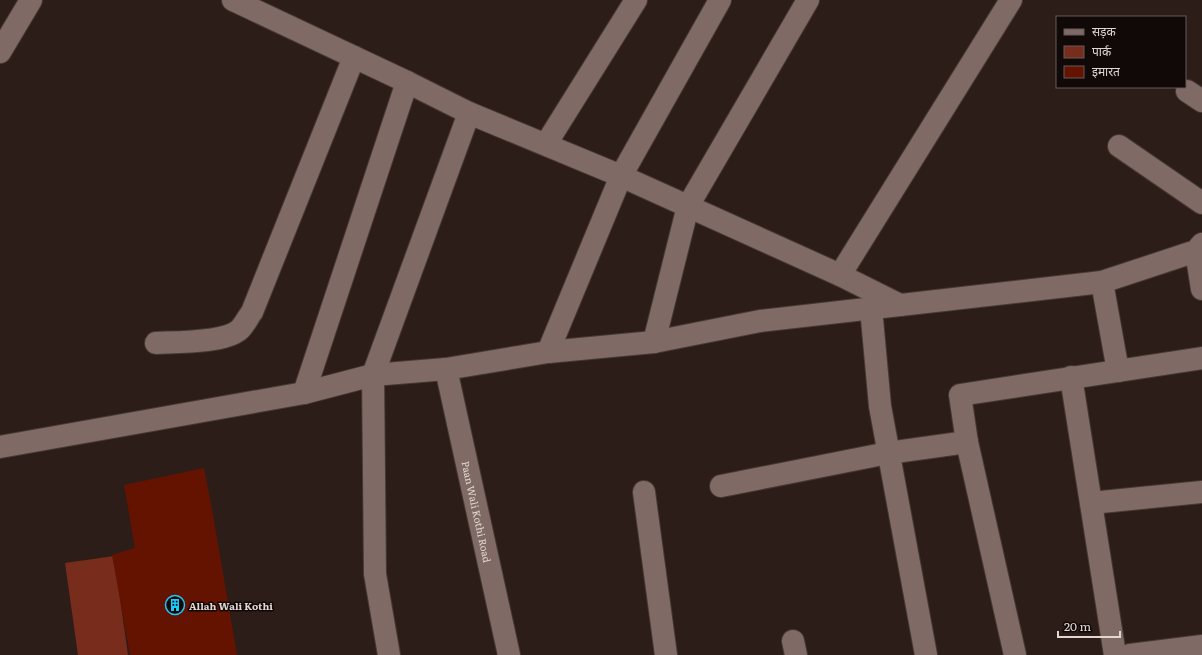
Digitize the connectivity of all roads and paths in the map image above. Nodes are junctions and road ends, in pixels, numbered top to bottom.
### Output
1 (31, 0) edge
2 (233, 0) edge
3 (636, 0) edge
4 (720, 0) edge
5 (808, 0) edge
6 (1011, 0) edge
7 (0, 52) edge
8 (354, 57) junction
9 (407, 82) junction
10 (469, 113) junction
11 (546, 144) junction
12 (1119, 146) dead end
13 (621, 176) junction
14 (1202, 203) edge
15 (688, 206) junction
16 (1199, 248) edge
17 (840, 275) junction
18 (1102, 282) junction
19 (1202, 289) edge
20 (900, 305) junction
21 (871, 308) junction
22 (654, 342) junction
23 (156, 343) dead end
24 (548, 352) junction
25 (1202, 358) edge
26 (446, 369) junction
27 (1118, 370) junction
28 (373, 375) junction
29 (1071, 377) junction
30 (304, 393) junction
31 (967, 442) junction
32 (0, 446) edge
33 (888, 453) junction
34 (721, 486) dead end
35 (644, 492) dead end
36 (1202, 492) edge
37 (1091, 503) junction
38 (1202, 646) edge
39 (660, 654) edge
40 (389, 655) edge
41 (509, 655) edge
42 (926, 655) edge
43 (1015, 655) edge
44 (1115, 655) edge
45 (1130, 655) edge

1 - 7 street
2 - 8 street
3 - 11 street
4 - 13 street
5 - 15 street
6 - 17 street
8 - 9 street
8 - 23 street
9 - 10 street
9 - 30 street
10 - 11 street
10 - 28 street
11 - 13 street
12 - 14 street
13 - 15 street
13 - 24 street
15 - 17 street
15 - 22 street
16 - 18 street
16 - 19 street
17 - 20 street
18 - 20 street
18 - 27 street
20 - 21 street
21 - 22 street
21 - 33 street
22 - 24 street
24 - 26 street
25 - 27 street
26 - 28 street
26 - 41 street, Paan Wali Kothi Road
27 - 29 street
28 - 30 street
28 - 40 street
29 - 31 street
29 - 37 street
30 - 32 street
31 - 33 street
31 - 43 street
33 - 34 street
33 - 42 street
35 - 39 street
36 - 37 street
37 - 44 street
38 - 45 street

